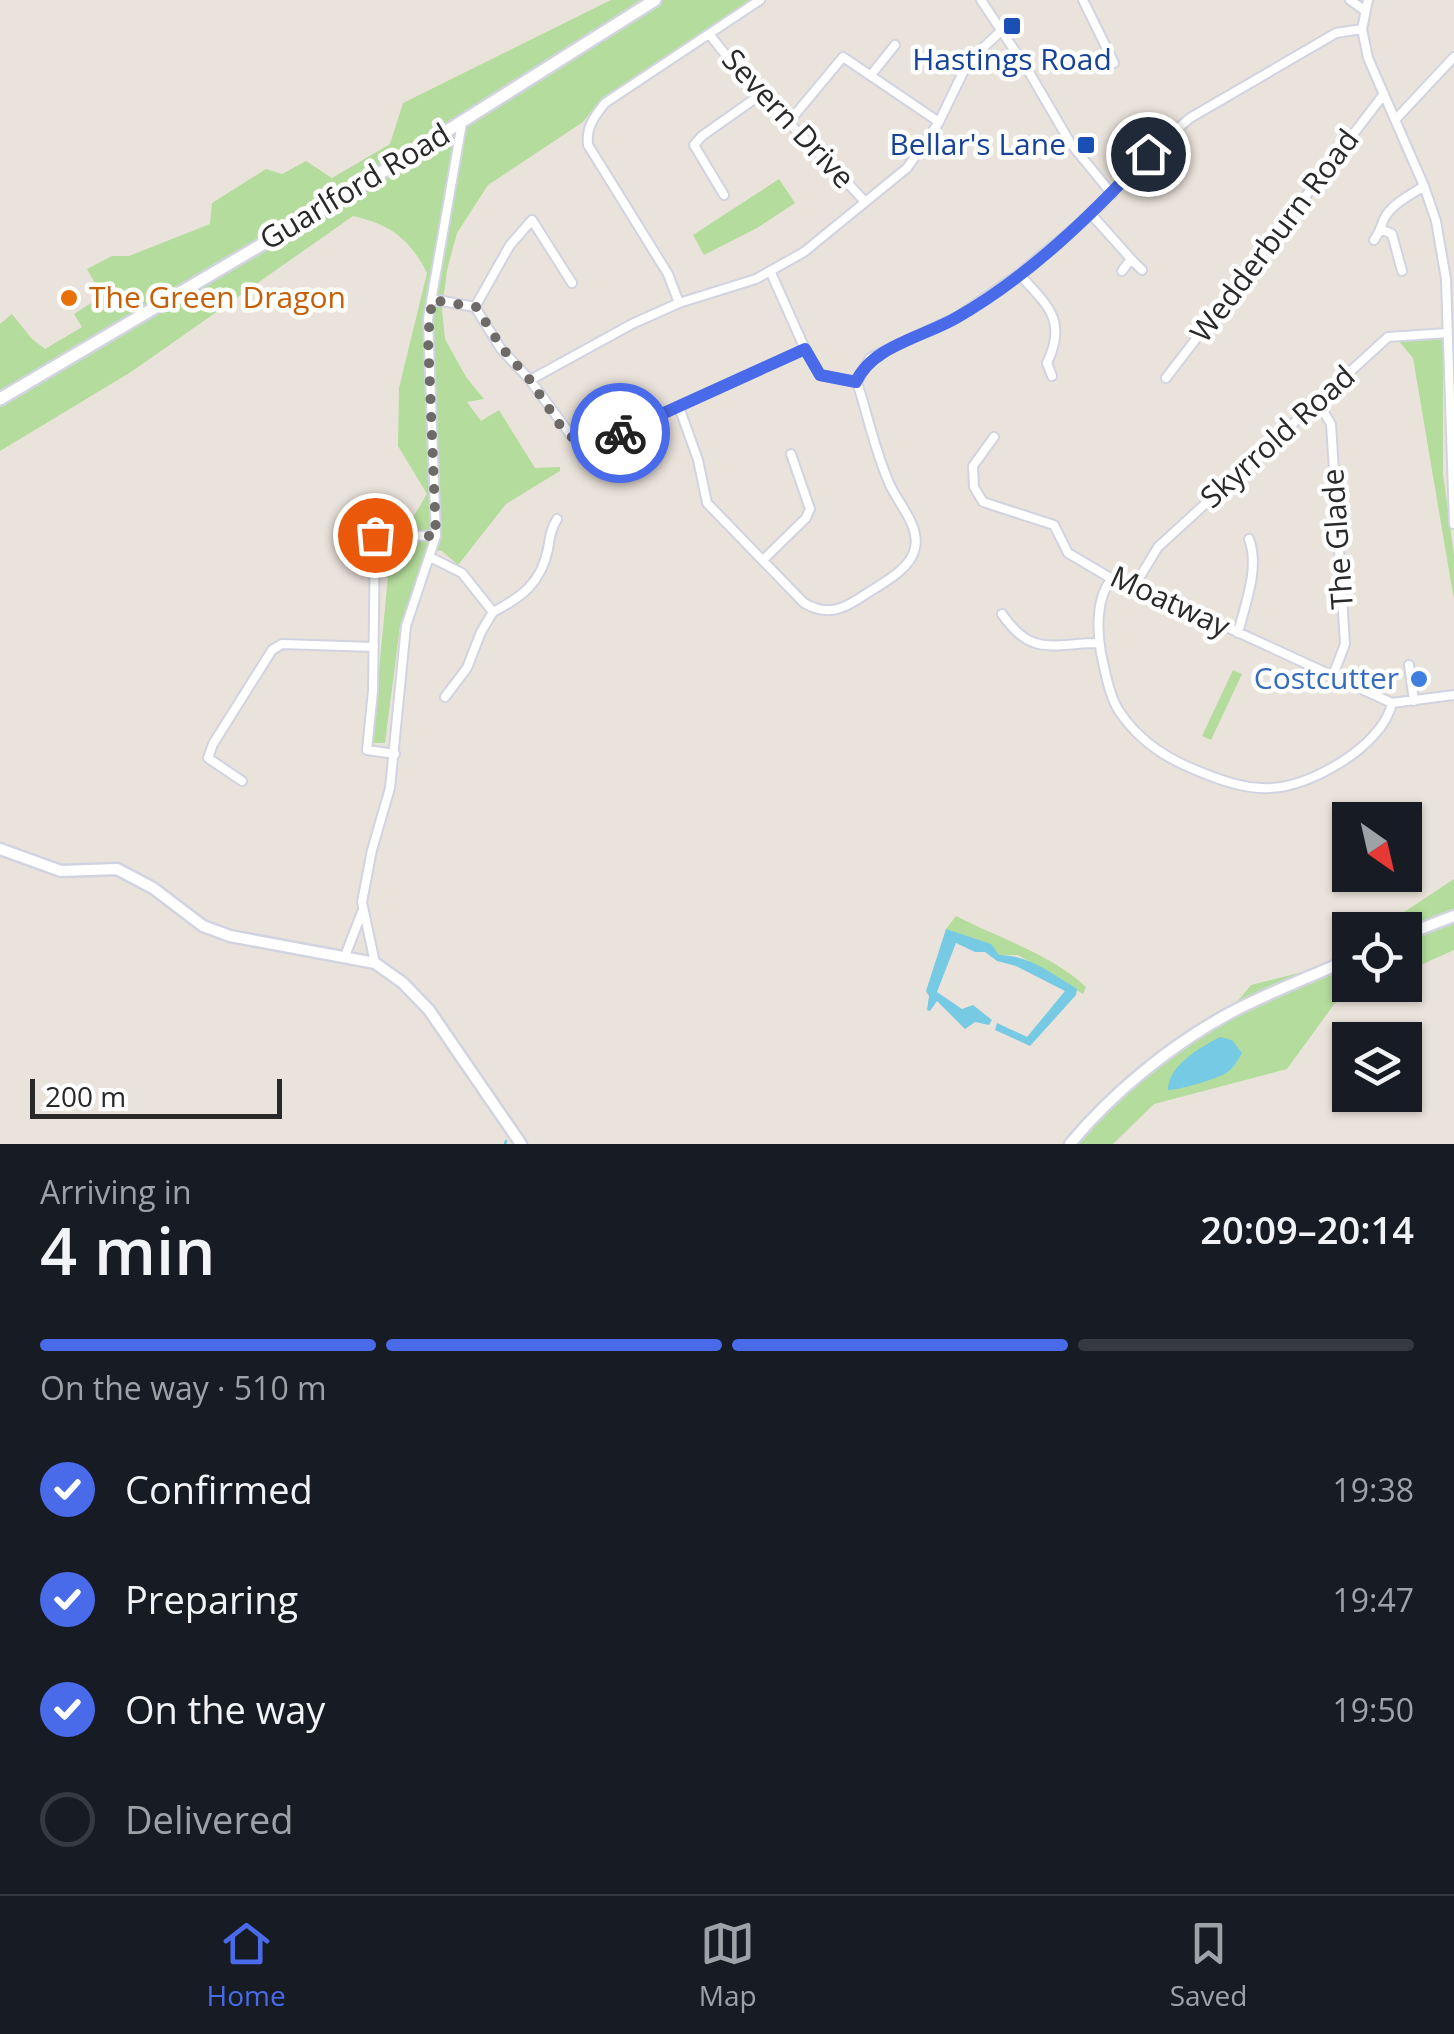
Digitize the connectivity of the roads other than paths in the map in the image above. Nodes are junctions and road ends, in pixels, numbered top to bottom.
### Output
1 (655, 0) edge
2 (760, 0) edge
3 (981, 0) edge
4 (1083, 0) edge
5 (1350, 0) edge
6 (1366, 5) edge
7 (1362, 29) junction
8 (1002, 30) junction
9 (710, 34) junction
10 (896, 44) dead end
11 (1454, 57) edge
12 (1114, 64) dead end
13 (871, 76) junction
14 (760, 94) junction
15 (1384, 94) junction
16 (1396, 119) junction
17 (939, 122) junction
18 (462, 123) junction
19 (788, 123) junction
20 (1424, 186) junction
21 (1112, 194) junction
22 (724, 195) dead end
23 (866, 202) junction
24 (1091, 214) junction
25 (1383, 230) junction
26 (1374, 240) dead end
27 (1131, 259) junction
28 (1142, 270) dead end
29 (1122, 271) dead end
30 (1402, 271) dead end
31 (771, 273) junction
32 (1020, 274) junction
33 (572, 283) dead end
34 (432, 300) junction
35 (678, 303) junction
36 (476, 307) junction
37 (1448, 333) junction
38 (805, 349) junction
39 (1035, 363) dead end
40 (1047, 363) junction
41 (1052, 376) dead end
42 (1166, 378) dead end
43 (530, 380) junction
44 (856, 382) junction
45 (0, 399) edge
46 (1317, 401) junction
47 (1451, 406) edge
48 (679, 407) junction
49 (994, 437) dead end
50 (791, 454) dead end
51 (557, 519) dead end
52 (1454, 524) edge
53 (539, 529) dead end
54 (550, 532) junction
55 (436, 536) junction
56 (1249, 539) dead end
57 (430, 557) junction
58 (762, 560) junction
59 (1112, 579) junction
60 (1135, 585) junction
61 (493, 612) junction
62 (1002, 614) dead end
63 (1238, 633) junction
64 (1100, 642) junction
65 (374, 647) junction
66 (1409, 665) dead end
67 (1332, 678) junction
68 (1454, 695) edge
69 (444, 697) dead end
70 (1414, 701) junction
71 (1392, 704) junction
72 (395, 754) junction
73 (242, 781) dead end
74 (0, 849) edge
75 (362, 912) junction
76 (1454, 916) edge
77 (1422, 928) edge
78 (344, 956) junction
79 (375, 964) junction
80 (1332, 967) edge
81 (521, 1144) edge
82 (1070, 1144) edge

1 - 18 main road, Guarlford Road
2 - 9 street
3 - 8 street
4 - 12 street
5 - 6 street
6 - 7 street
7 - 15 street
7 - 21 street
8 - 17 street
8 - 21 street
9 - 14 street, Severn Drive
9 - 35 street
10 - 13 street
11 - 16 street
13 - 17 street
13 - 19 street
14 - 19 street, Severn Drive
14 - 22 street
15 - 16 street
15 - 42 street, Wedderburn Road
16 - 20 street
17 - 23 street
18 - 34 street
18 - 45 main road, Guarlford Road
19 - 23 street, Severn Drive
20 - 25 street
20 - 37 street
21 - 24 street
23 - 31 street
24 - 27 street
24 - 32 street
25 - 26 street
25 - 30 street
27 - 28 street
27 - 29 street
31 - 35 street
31 - 38 street
32 - 40 street
32 - 44 street
33 - 36 street
34 - 36 street
34 - 55 street
35 - 43 street
36 - 43 street
37 - 46 street, Skyrrold Road
37 - 47 street
38 - 44 street
38 - 48 street
39 - 40 street
40 - 41 street
43 - 48 street
44 - 58 street
46 - 60 street, Skyrrold Road
46 - 67 street, The Glade
47 - 52 street
48 - 58 street
49 - 59 street, Moatway
50 - 58 street
51 - 54 street
53 - 54 street
54 - 61 street
55 - 57 street
55 - 65 street
56 - 63 street
57 - 61 street
57 - 72 street
59 - 60 street, Moatway
59 - 64 street
60 - 63 street, Moatway
61 - 69 street
62 - 64 street
63 - 67 street, Moatway
64 - 71 street
65 - 72 street
65 - 73 street
66 - 70 street
67 - 71 street, Moatway
68 - 70 street
70 - 71 street
72 - 75 street
74 - 78 street
75 - 78 street
75 - 79 street
76 - 77 street
78 - 79 street
79 - 81 street
80 - 82 street

